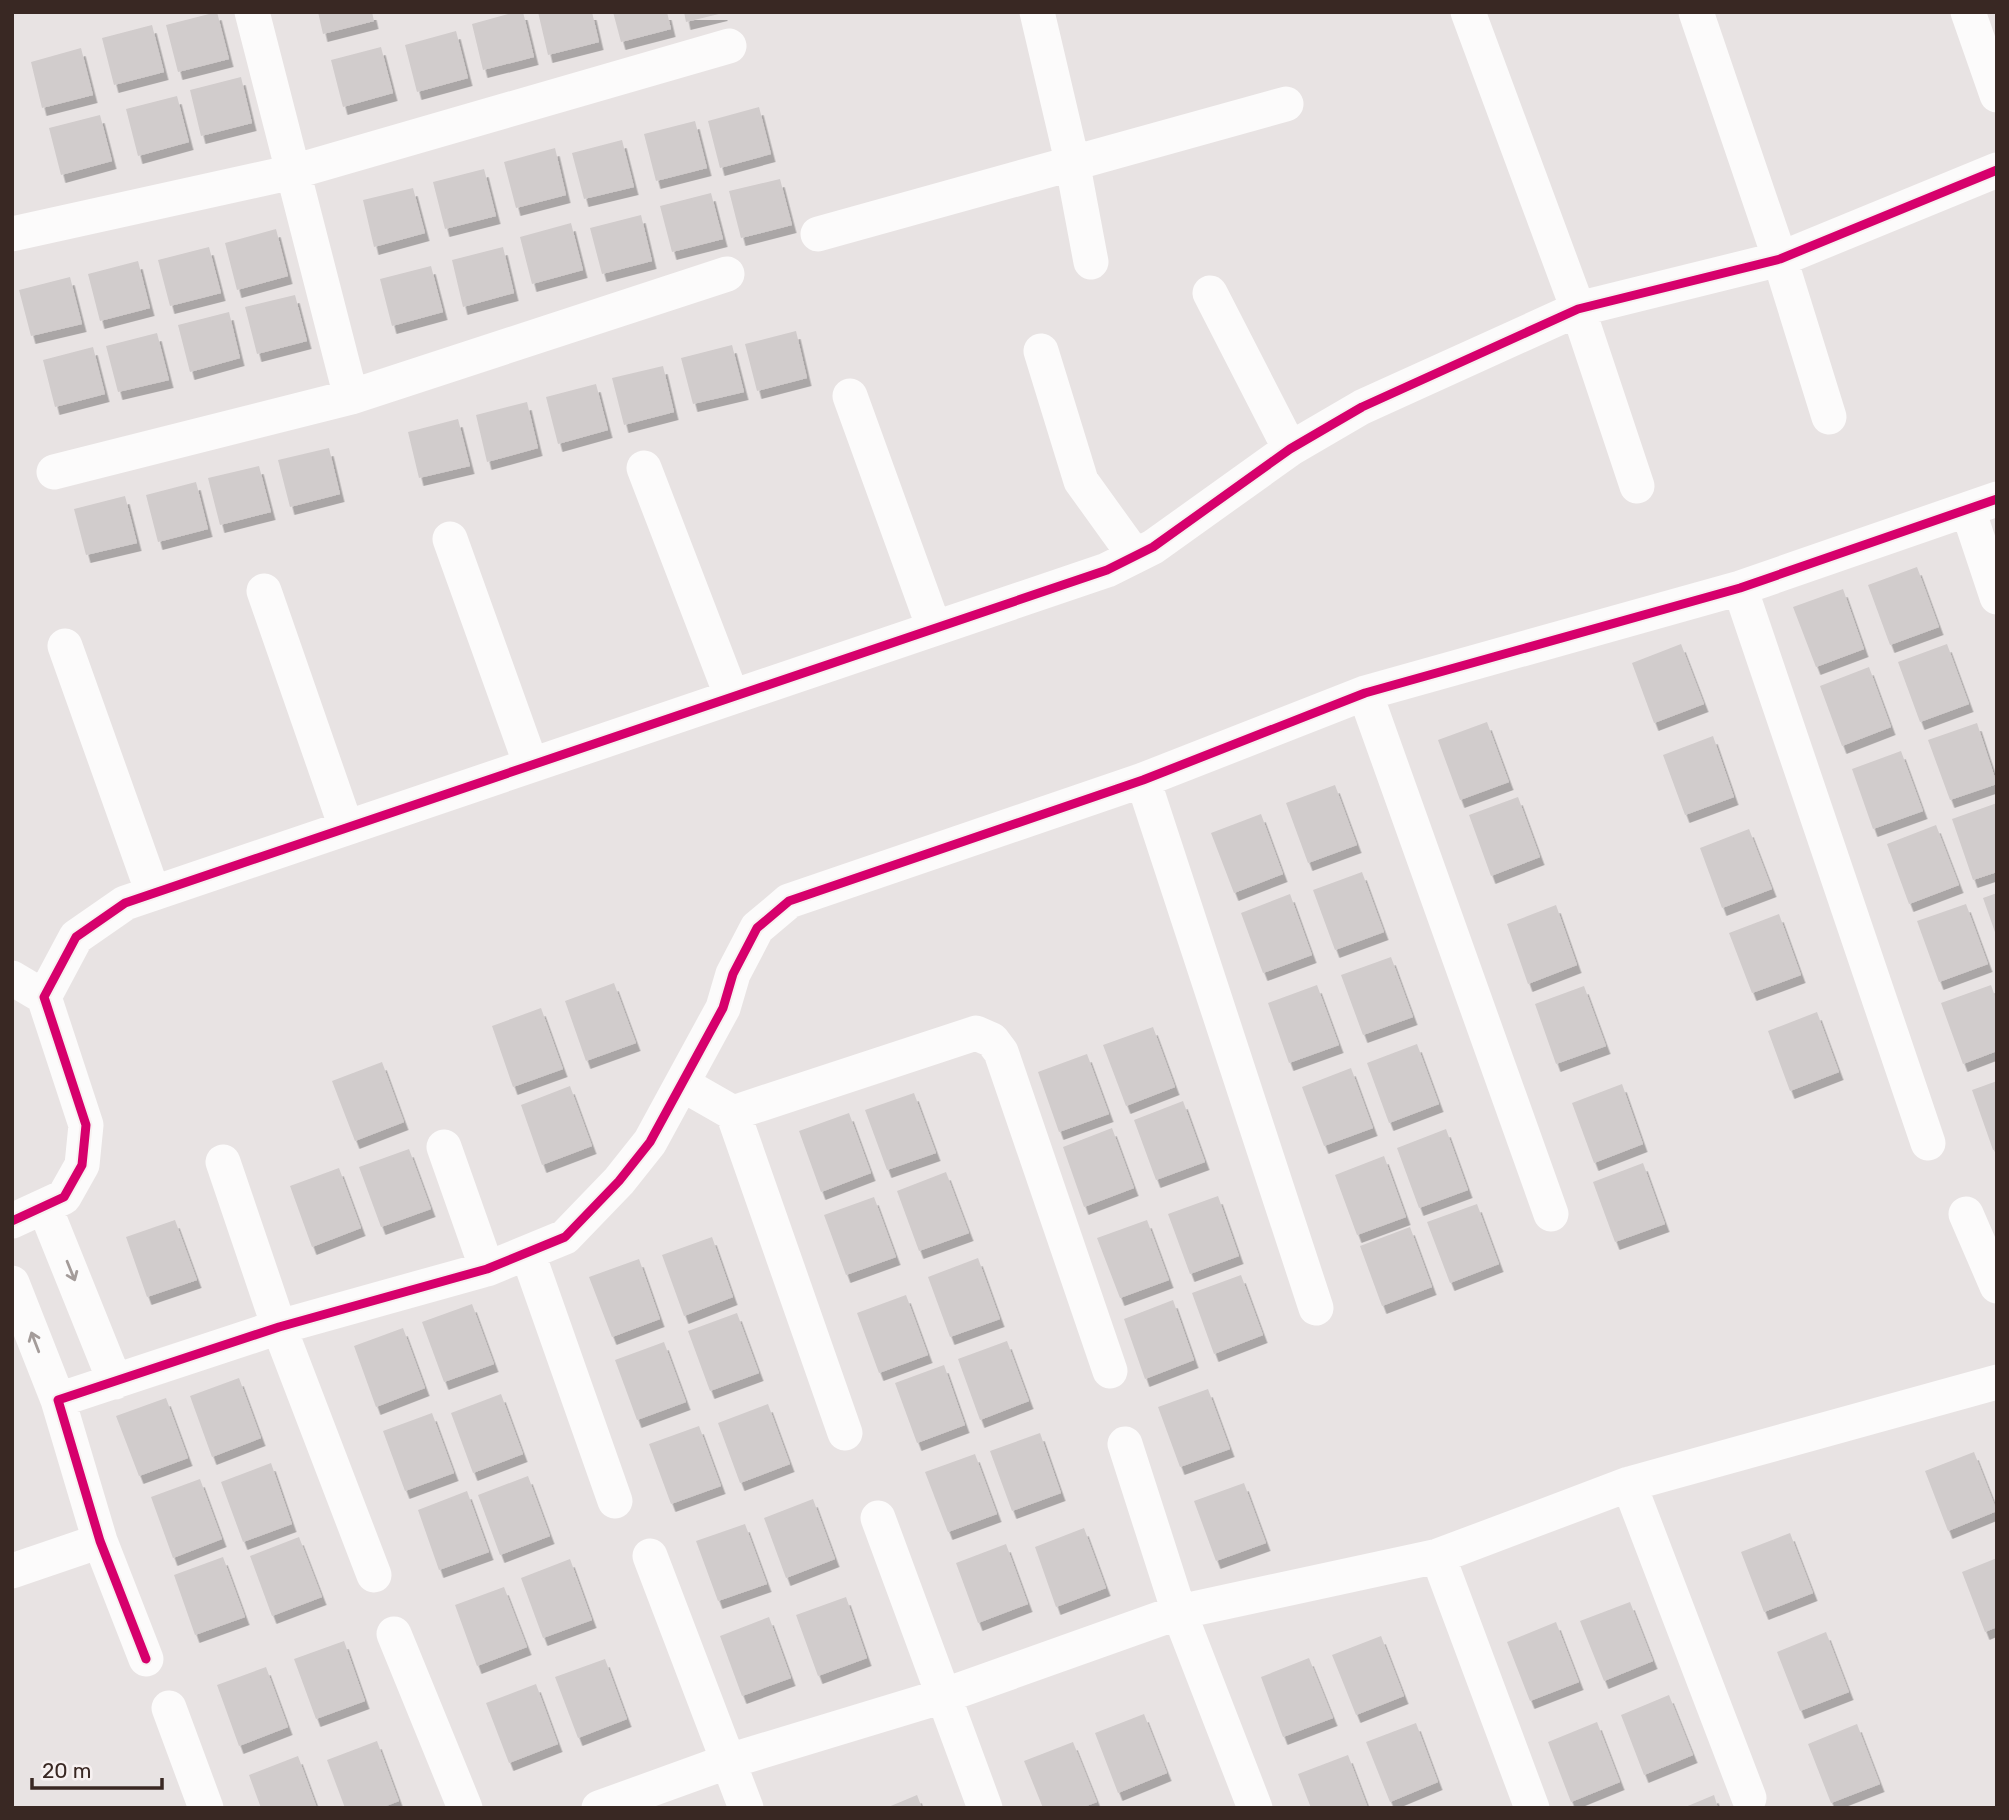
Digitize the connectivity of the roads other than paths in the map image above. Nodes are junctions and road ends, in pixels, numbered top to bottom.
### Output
1 (252, 12) edge
2 (1037, 12) edge
3 (1468, 12) edge
4 (1696, 12) edge
5 (1968, 12) edge
6 (729, 46) dead end
7 (1990, 52) edge
8 (1997, 95) edge
9 (1286, 104) dead end
10 (1072, 161) junction
11 (1997, 170) edge
12 (293, 172) junction
13 (12, 234) edge
14 (818, 234) dead end
15 (1780, 259) junction
16 (1091, 262) dead end
17 (727, 274) dead end
18 (1210, 293) dead end
19 (1578, 309) junction
20 (1041, 351) dead end
21 (849, 396) dead end
22 (351, 397) junction
23 (1829, 417) dead end
24 (1290, 449) junction
25 (644, 468) dead end
26 (54, 472) dead end
27 (1637, 486) dead end
28 (1982, 504) edge
29 (450, 539) dead end
30 (1135, 556) junction
31 (1740, 588) junction
32 (264, 591) dead end
33 (1997, 597) edge
34 (934, 628) junction
35 (65, 646) dead end
36 (1365, 693) junction
37 (732, 697) junction
38 (531, 765) junction
39 (1143, 780) junction
40 (346, 827) junction
41 (153, 893) junction
42 (12, 978) edge
43 (44, 997) junction
44 (684, 1085) junction
45 (733, 1113) junction
46 (1928, 1143) dead end
47 (444, 1147) dead end
48 (223, 1162) dead end
49 (45, 1208) junction
50 (1551, 1214) dead end
51 (1966, 1214) dead end
52 (12, 1221) edge
53 (528, 1254) junction
54 (487, 1269) junction
55 (12, 1283) edge
56 (1997, 1286) edge
57 (1316, 1308) dead end
58 (279, 1327) junction
59 (1110, 1371) dead end
60 (115, 1382) junction
61 (1997, 1382) edge
62 (58, 1400) junction
63 (845, 1433) dead end
64 (1125, 1444) dead end
65 (1629, 1484) junction
66 (615, 1500) dead end
67 (878, 1518) dead end
68 (100, 1541) junction
69 (650, 1556) dead end
70 (1438, 1556) junction
71 (12, 1571) edge
72 (374, 1575) dead end
73 (1179, 1612) junction
74 (394, 1634) dead end
75 (146, 1659) dead end
76 (943, 1696) junction
77 (169, 1708) dead end
78 (729, 1761) junction
79 (1749, 1798) dead end
80 (206, 1808) edge
81 (465, 1808) edge
82 (599, 1808) edge
83 (746, 1808) edge
84 (985, 1808) edge
85 (1255, 1808) edge
86 (1532, 1808) edge

1 - 12 street
2 - 10 street
3 - 19 street
4 - 15 street
5 - 7 street
6 - 12 street
7 - 8 street
9 - 10 street
10 - 14 street
10 - 16 street
11 - 15 street
12 - 13 street
12 - 22 street
15 - 19 street
15 - 23 street
17 - 22 street
18 - 24 street
19 - 24 street
19 - 27 street
20 - 30 street
21 - 34 street
22 - 26 street
24 - 30 street
25 - 37 street
28 - 31 street
28 - 33 street
29 - 38 street
30 - 34 street
31 - 36 street
31 - 46 street
32 - 40 street
34 - 37 street
35 - 41 street
36 - 39 street
36 - 50 street
37 - 38 street
38 - 40 street
39 - 44 street
39 - 57 street
40 - 41 street
41 - 43 street
42 - 43 street
43 - 49 street
44 - 45 street
44 - 53 street
45 - 59 street
45 - 63 street
47 - 54 street
48 - 58 street
49 - 52 street
49 -> 60 street
51 - 56 street
53 - 54 street
53 - 66 street
54 - 58 street
62 -> 55 street
58 - 60 street
58 - 72 street
60 - 62 street
61 - 65 street
62 - 68 street
64 - 73 street
65 - 70 street
65 - 79 street
67 - 76 street
68 - 71 street
68 - 75 street
69 - 78 street
70 - 73 street
70 - 86 street
73 - 76 street
73 - 85 street
74 - 81 street
76 - 78 street
76 - 84 street
77 - 80 street
78 - 82 street
78 - 83 street

